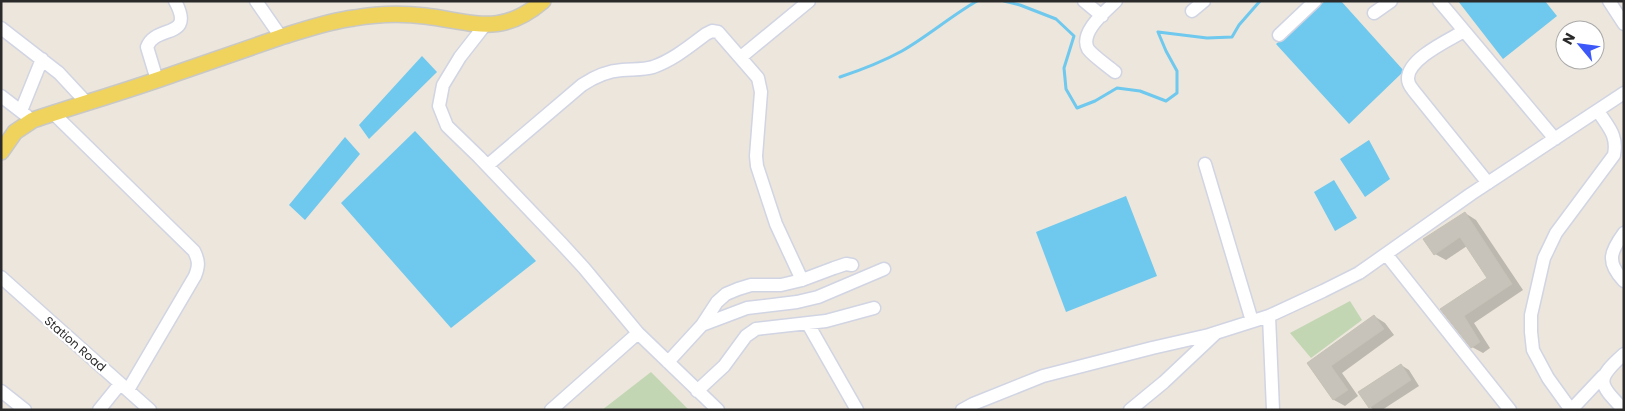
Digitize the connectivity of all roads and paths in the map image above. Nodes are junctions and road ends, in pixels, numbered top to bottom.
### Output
1 (175, 1) edge
2 (256, 1) edge
3 (543, 1) edge
4 (809, 1) edge
5 (1084, 1) edge
6 (1116, 1) edge
7 (1204, 1) edge
8 (1315, 1) edge
9 (1391, 1) edge
10 (1439, 1) edge
11 (1609, 1) edge
12 (1192, 11) dead end
13 (1374, 13) dead end
14 (1102, 16) junction
15 (1624, 24) edge
16 (484, 25) junction
17 (1, 28) edge
18 (1464, 31) junction
19 (1279, 35) dead end
20 (281, 37) junction
21 (741, 57) junction
22 (42, 59) junction
23 (1115, 72) dead end
24 (157, 80) junction
25 (1624, 93) edge
26 (1, 96) edge
27 (86, 102) junction
28 (1598, 111) junction
29 (53, 113) junction
30 (27, 115) junction
31 (1555, 139) junction
32 (1, 152) edge
33 (1205, 164) dead end
34 (488, 165) junction
35 (1488, 183) junction
36 (1624, 232) edge
37 (1386, 254) junction
38 (852, 265) dead end
39 (884, 269) dead end
40 (1, 277) edge
41 (802, 280) junction
42 (1624, 281) edge
43 (874, 308) dead end
44 (1269, 316) junction
45 (1252, 321) junction
46 (808, 324) junction
47 (702, 325) junction
48 (1217, 332) junction
49 (638, 333) junction
50 (1622, 360) edge
51 (668, 362) junction
52 (1603, 376) junction
53 (124, 387) junction
54 (1, 391) edge
55 (697, 391) junction
56 (25, 410) edge
57 (99, 410) edge
58 (150, 410) edge
59 (551, 410) edge
60 (718, 410) edge
61 (857, 410) edge
62 (962, 410) edge
63 (1130, 410) edge
64 (1273, 410) edge
65 (1510, 410) edge
66 (1624, 410) edge

1 - 24 street
2 - 20 street
3 - 16 main road
4 - 21 street
5 - 14 street
6 - 14 street
7 - 12 street
8 - 19 street
9 - 13 street
10 - 18 street
11 - 15 street
14 - 23 street
16 - 20 main road
16 - 34 street
17 - 22 street
18 - 31 street
18 - 35 street
20 - 24 main road
21 - 34 street
21 - 41 street
22 - 27 street
22 - 30 street
24 - 27 main road
25 - 28 street
26 - 30 street
27 - 29 main road
28 - 31 street
28 - 52 street
29 - 30 main road
29 - 53 street
30 - 32 main road
31 - 35 street
33 - 45 street
34 - 49 street
35 - 37 street
36 - 42 street
37 - 44 street
37 - 65 street
38 - 41 street
39 - 47 street
40 - 53 street, Station Road
41 - 47 street
43 - 46 street
44 - 45 street
44 - 64 street
45 - 48 street
46 - 55 street
46 - 61 street
47 - 51 street
48 - 62 street
48 - 63 street
49 - 51 street
49 - 59 street
50 - 52 street
51 - 55 street
52 - 66 street
53 - 57 street
53 - 58 street, Station Road
54 - 56 street
55 - 60 street

